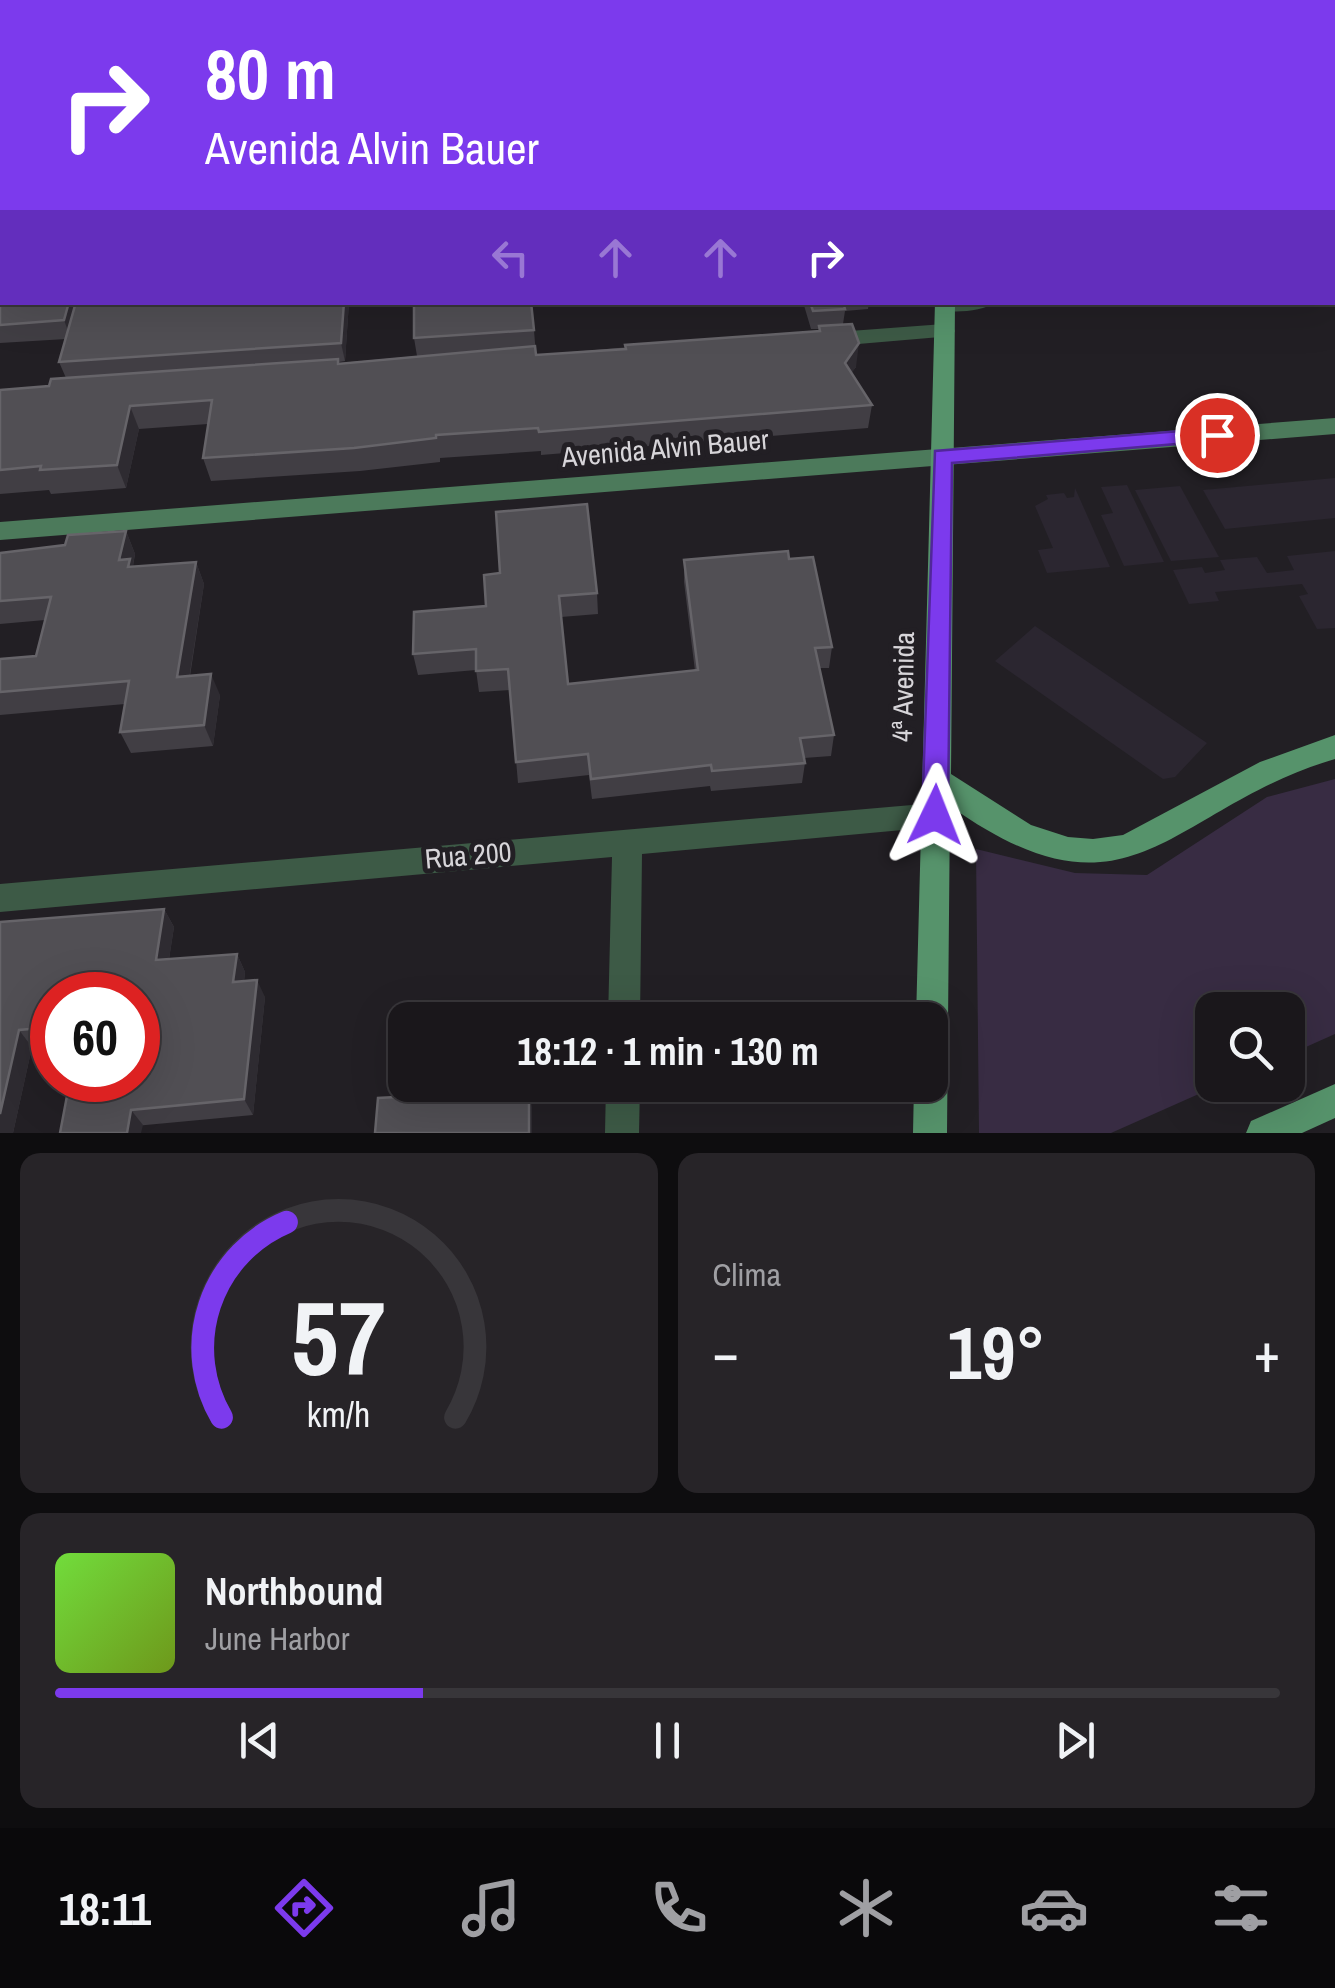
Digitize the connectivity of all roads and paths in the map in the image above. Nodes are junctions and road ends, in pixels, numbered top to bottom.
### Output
1 (945, 305) edge
2 (944, 332) junction
3 (806, 341) edge
4 (1335, 426) edge
5 (942, 456) junction
6 (0, 531) edge
7 (1335, 747) edge
8 (936, 779) junction
9 (935, 815) junction
10 (627, 840) junction
11 (0, 898) edge
12 (624, 1002) edge
13 (1335, 1101) edge
14 (623, 1102) edge
15 (622, 1133) edge
16 (930, 1133) edge
17 (1263, 1133) edge

1 - 2 main road, 4ª Avenida
2 - 3 street
2 - 5 main road, 4ª Avenida
4 - 5 main road, Avenida Alvin Bauer
5 - 6 main road, Avenida Alvin Bauer
5 - 8 main road, 4ª Avenida
7 - 8 main road
8 - 9 main road, 4ª Avenida
9 - 10 street, Rua 200
9 - 16 main road, 4ª Avenida
10 - 11 street, Rua 200
10 - 12 street
13 - 17 main road
14 - 15 street

